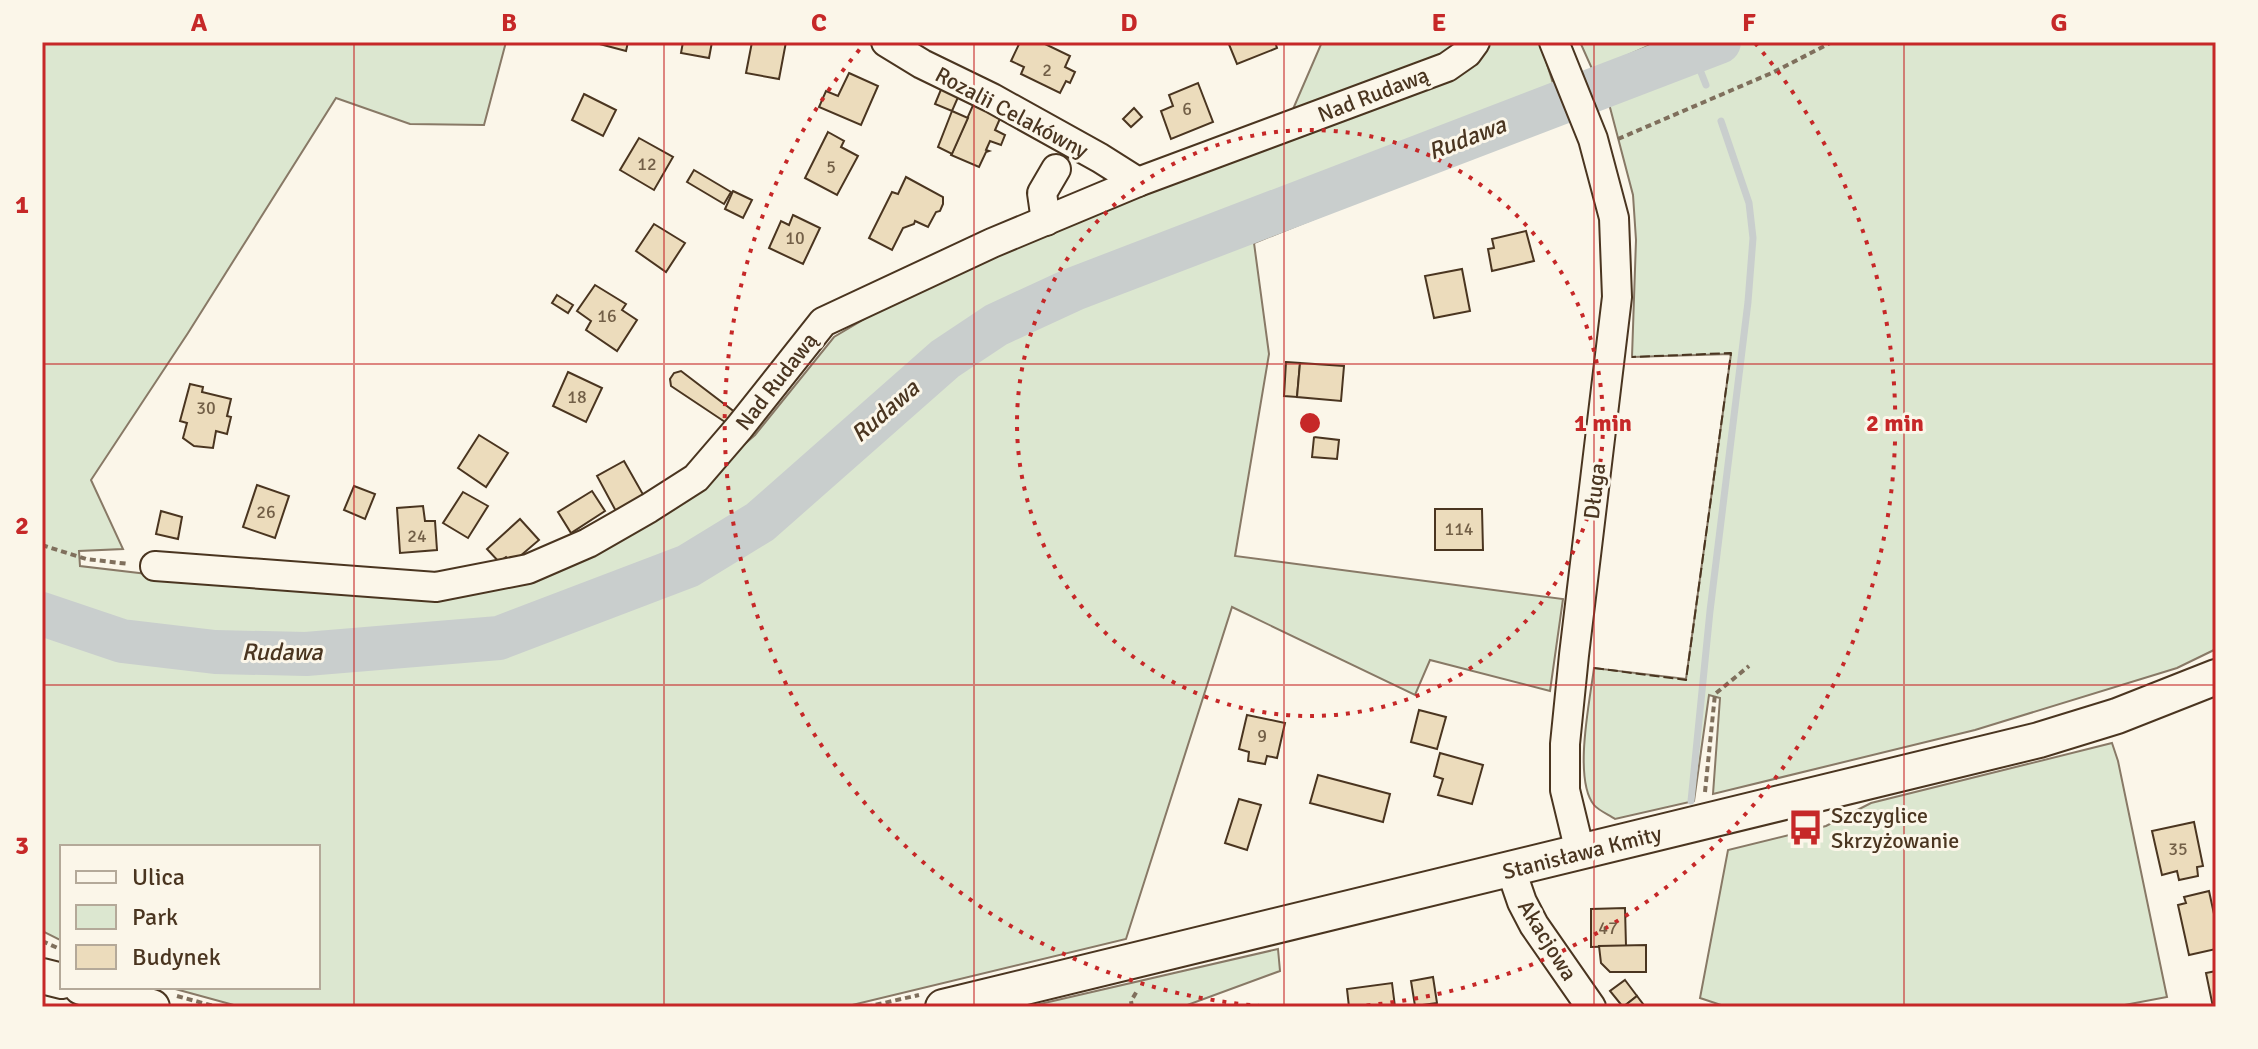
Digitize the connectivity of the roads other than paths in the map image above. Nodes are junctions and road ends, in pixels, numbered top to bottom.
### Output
1 (886, 42) edge
2 (1475, 42) edge
3 (1556, 46) edge
4 (1056, 169) dead end
5 (1138, 182) junction
6 (1046, 221) junction
7 (155, 566) road end
8 (2216, 677) edge
9 (1580, 852) junction
10 (1511, 870) junction
11 (93, 989) edge
12 (163, 1001) edge
13 (943, 1007) edge
14 (1591, 1007) edge

1 - 5 street, Rozalii Celakówny
2 - 5 street, Nad Rudawą
3 - 9 street, Długa
4 - 6 street
5 - 6 street, Nad Rudawą
6 - 7 street, Nad Rudawą
8 - 9 main road, Stanisława Kmity
9 - 10 main road, Stanisława Kmity
10 - 13 main road, Stanisława Kmity
10 - 14 street, Akacjowa
11 - 12 main road

